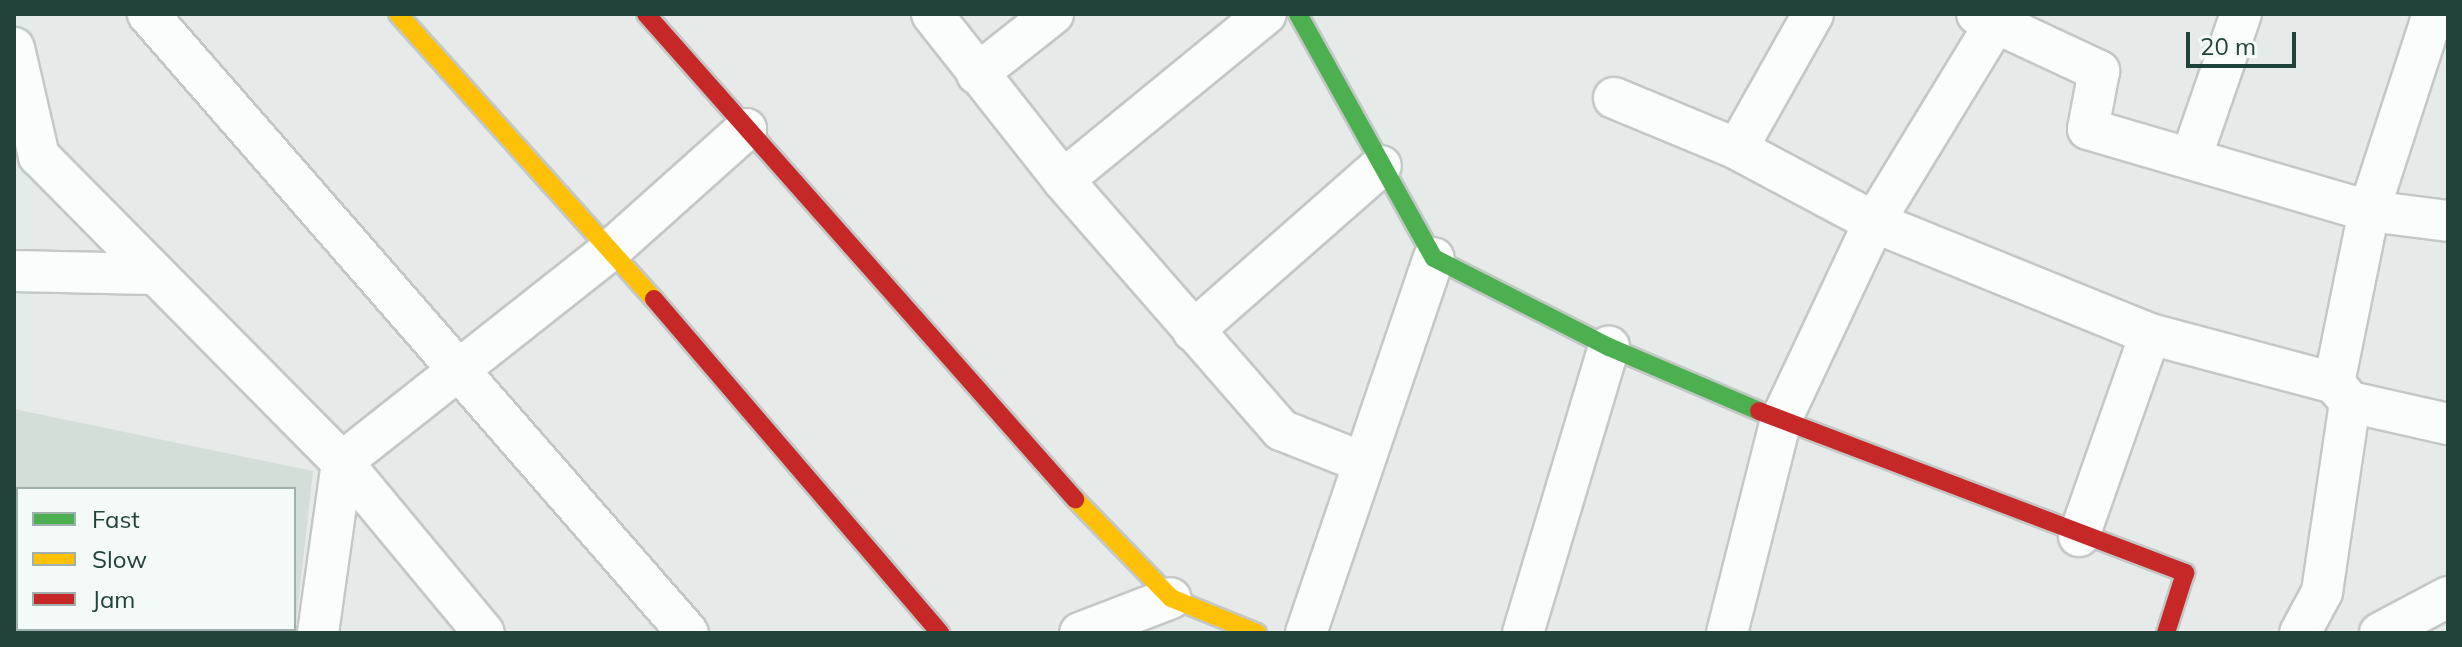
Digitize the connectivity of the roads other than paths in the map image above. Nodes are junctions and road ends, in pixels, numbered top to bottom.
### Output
1 (148, 14) edge
2 (398, 14) edge
3 (646, 14) edge
4 (932, 14) edge
5 (1053, 14) edge
6 (1266, 14) edge
7 (1298, 14) edge
8 (1813, 14) edge
9 (2241, 14) edge
10 (2433, 14) edge
11 (1991, 18) edge
12 (14, 48) edge
13 (977, 74) junction
14 (1614, 98) dead end
15 (746, 129) junction
16 (1737, 149) junction
17 (2191, 158) junction
18 (1381, 166) junction
19 (1063, 180) junction
20 (2369, 211) junction
21 (2448, 221) edge
22 (1874, 222) junction
23 (612, 249) junction
24 (1434, 258) junction
25 (14, 271) edge
26 (152, 274) junction
27 (1193, 331) junction
28 (2150, 334) junction
29 (1609, 347) junction
30 (458, 370) junction
31 (2342, 393) junction
32 (1781, 420) junction
33 (2448, 424) edge
34 (342, 462) junction
35 (1362, 462) junction
36 (2079, 536) junction
37 (2448, 597) edge
38 (1171, 598) junction
39 (318, 633) edge
40 (484, 633) edge
41 (688, 633) edge
42 (940, 633) edge
43 (1080, 633) edge
44 (1257, 633) edge
45 (1306, 633) edge
46 (1523, 633) edge
47 (1727, 633) edge
48 (2166, 633) edge
49 (2300, 633) edge
50 (2380, 633) edge

1 - 30 street
2 - 23 street
3 - 15 street
4 - 13 street
5 - 13 street
6 - 19 street
7 - 18 street
8 - 16 street
9 - 17 street
10 - 20 street
11 - 17 street
11 - 22 street
12 - 26 street
13 - 19 street
14 - 16 street
15 - 23 street
15 - 38 street
16 - 22 street
17 - 20 street
18 - 24 street
18 - 27 street
19 - 27 street
20 - 21 street
20 - 31 street
22 - 28 street
22 - 32 street
23 - 30 street
23 - 42 street
24 - 29 street
24 - 35 street
25 - 26 street
26 - 34 street
27 - 35 street
28 - 31 street
28 - 36 street
29 - 32 street
29 - 46 street
30 - 34 street
30 - 41 street
31 - 33 street
31 - 49 street
32 - 36 street
32 - 47 street
34 - 39 street
34 - 40 street
35 - 45 street
36 - 48 street
37 - 50 street
38 - 43 street
38 - 44 street

